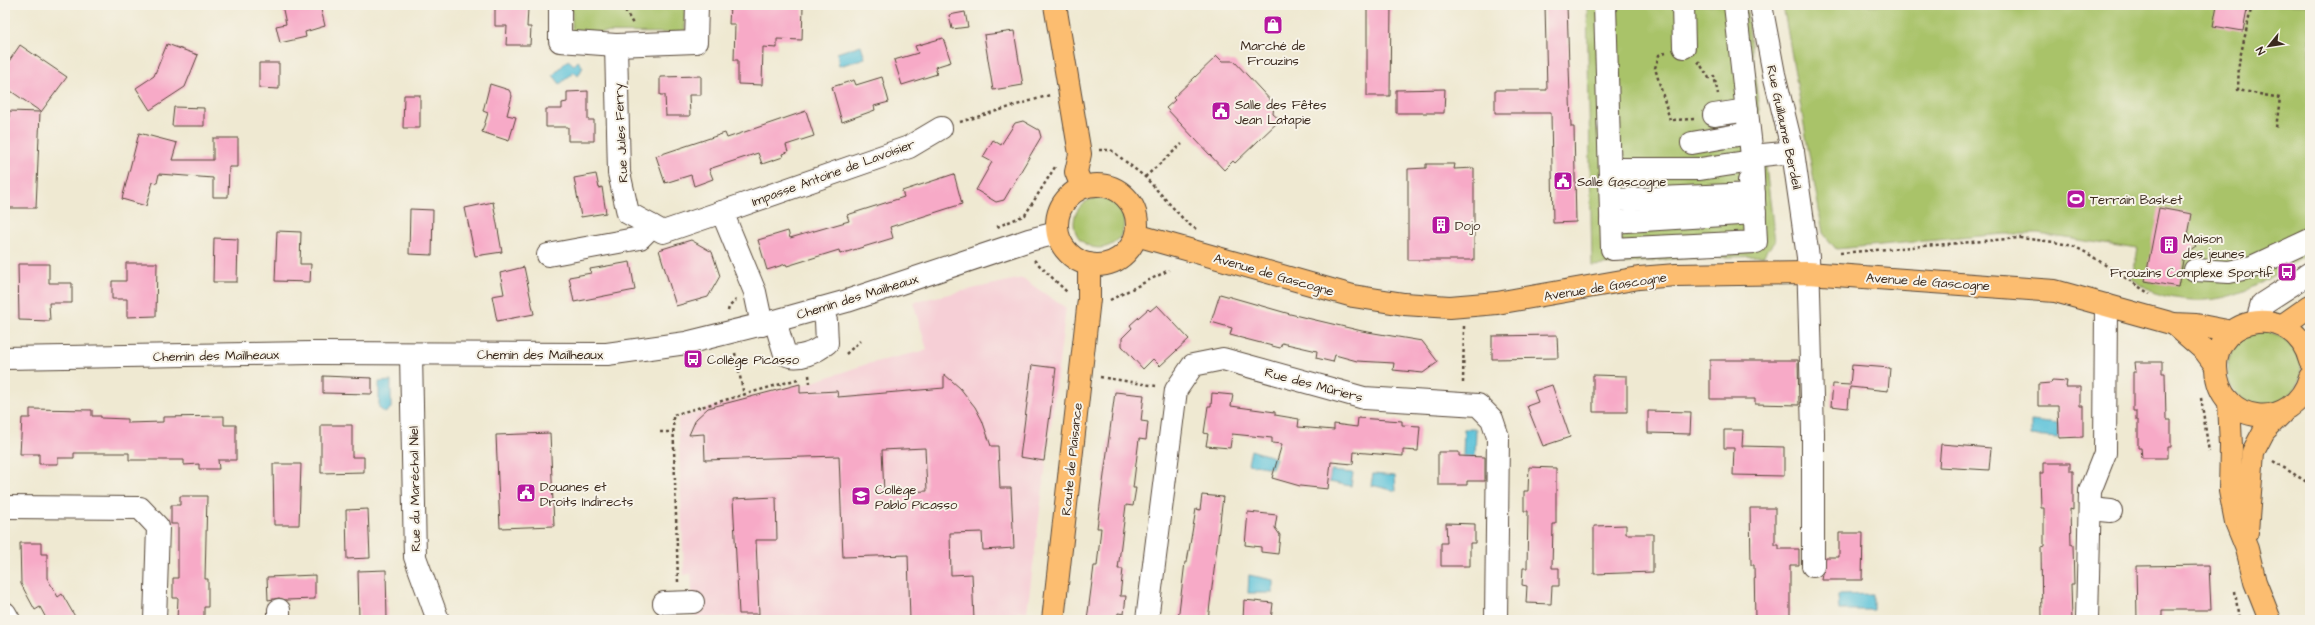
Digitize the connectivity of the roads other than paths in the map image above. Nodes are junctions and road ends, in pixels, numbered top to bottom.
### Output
1 (560, 5) edge
2 (697, 5) edge
3 (1055, 5) edge
4 (1605, 5) edge
5 (1683, 5) edge
6 (1735, 5) edge
7 (1761, 5) edge
8 (616, 46) junction
9 (1684, 48) road end
10 (1747, 110) junction
11 (1718, 114) road end
12 (941, 128) road end
13 (1749, 132) junction
14 (1692, 143) dead end
15 (1793, 152) junction
16 (1750, 162) junction
17 (1610, 168) junction
18 (1091, 186) junction
19 (1611, 200) junction
20 (1754, 203) junction
21 (722, 212) junction
22 (1611, 222) junction
23 (652, 226) junction
24 (1057, 233) junction
25 (1136, 235) junction
26 (2310, 240) edge
27 (548, 255) dead end
28 (1112, 262) junction
29 (1089, 264) junction
30 (2195, 270) dead end
31 (1808, 273) junction
32 (2310, 273) edge
33 (1088, 299) junction
34 (2106, 305) junction
35 (2310, 306) edge
36 (822, 308) junction
37 (2257, 321) junction
38 (768, 323) junction
39 (2174, 324) junction
40 (2283, 325) junction
41 (2232, 332) junction
42 (2309, 353) edge
43 (411, 354) junction
44 (5, 358) edge
45 (2216, 366) junction
46 (2310, 377) edge
47 (2229, 401) junction
48 (2282, 413) junction
49 (5, 507) edge
50 (2090, 509) junction
51 (2111, 511) dead end
52 (2247, 549) junction
53 (1813, 566) dead end
54 (5, 613) edge
55 (9, 620) edge
56 (154, 620) edge
57 (438, 620) edge
58 (1053, 620) edge
59 (1147, 620) edge
60 (1496, 620) edge
61 (2087, 620) edge
62 (2270, 620) edge

1 - 8 street
2 - 8 street
3 - 18 main road
4 - 17 street
5 - 9 street
6 - 10 street
7 - 15 street, Rue Guillaume Berdeil
8 - 23 street, Rue Jules Ferry
10 - 11 street
10 - 13 street
12 - 21 street, Impasse Antoine de Lavoisier
13 - 14 street
13 - 16 street
15 - 16 street
15 - 31 street, Rue Guillaume Berdeil
16 - 17 street
16 - 20 street
17 - 19 street
18 - 24 main road
18 - 25 main road
19 - 20 street
19 - 22 street
20 - 22 street
20 - 22 street
21 - 23 street, Rue Jules Ferry
21 - 38 street
23 - 27 street
24 - 29 main road
24 - 36 street, Chemin des Mailheaux
25 - 28 main road
25 - 31 main road, Avenue de Gascogne
26 - 30 street
28 - 29 main road
28 - 33 main road, Route de Plaisance
29 - 33 main road, Route de Plaisance
31 - 34 main road, Avenue de Gascogne
31 - 53 street, Rue Guillaume Berdeil
32 - 37 street
33 - 58 main road, Route de Plaisance
34 - 39 main road, Avenue de Gascogne
34 - 50 street
35 - 40 main road
36 - 38 street, Chemin des Mailheaux
36 - 38 street
37 - 40 main road
37 - 41 main road
38 - 43 street, Chemin des Mailheaux
39 - 41 main road, Avenue de Gascogne
39 - 45 main road, Avenue de Gascogne
40 - 42 main road
41 - 45 main road
43 - 44 street, Chemin des Mailheaux
43 - 57 street, Rue du Maréchal Niel
45 - 47 main road
46 - 48 main road
47 - 48 main road
47 - 52 main road
48 - 52 main road
49 - 56 street
50 - 51 street
50 - 61 street
52 - 62 main road
54 - 55 street
59 - 60 street, Rue des Mûriers

